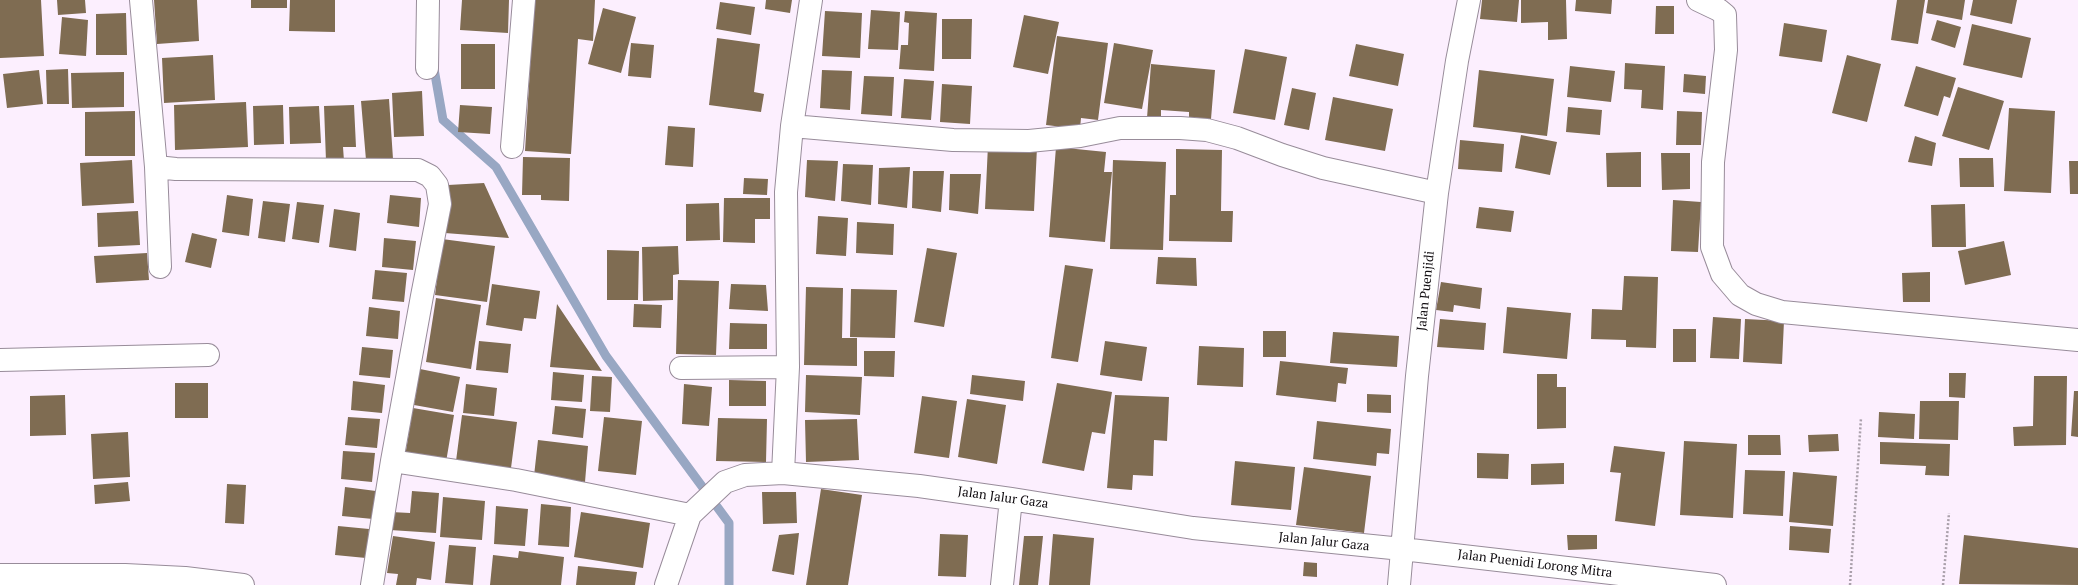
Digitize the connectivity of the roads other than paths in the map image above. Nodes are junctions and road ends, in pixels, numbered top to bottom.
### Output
1 (141, 0) edge
2 (428, 0) edge
3 (524, 0) edge
4 (811, 0) edge
5 (1469, 0) edge
6 (1698, 0) edge
7 (427, 68) dead end
8 (792, 126) junction
9 (512, 147) dead end
10 (156, 167) junction
11 (1437, 193) junction
12 (160, 267) dead end
13 (2078, 340) edge
14 (208, 355) dead end
15 (0, 360) edge
16 (788, 367) junction
17 (681, 368) dead end
18 (392, 462) junction
19 (783, 473) junction
20 (1011, 499) junction
21 (697, 508) junction
22 (1402, 549) junction
23 (0, 575) edge
24 (243, 585) edge
25 (372, 585) edge
26 (666, 585) edge
27 (1002, 585) edge
28 (1399, 585) edge
29 (1715, 585) edge

1 - 10 street
2 - 7 street
3 - 9 street
4 - 8 street
5 - 11 street, Jalan Puenjidi
6 - 13 street
8 - 11 street
8 - 16 street
10 - 12 street
10 - 18 street
11 - 22 street, Jalan Puenjidi
14 - 15 street
16 - 17 street
16 - 19 street
18 - 21 street
18 - 25 street
19 - 20 street, Jalan Jalur Gaza
19 - 21 street, Jalan Jalur Gaza
20 - 22 street, Jalan Jalur Gaza
20 - 27 street
21 - 26 street
22 - 28 street, Jalan Puenjidi
22 - 29 street, Jalan Puenidi Lorong Mitra
23 - 24 street

